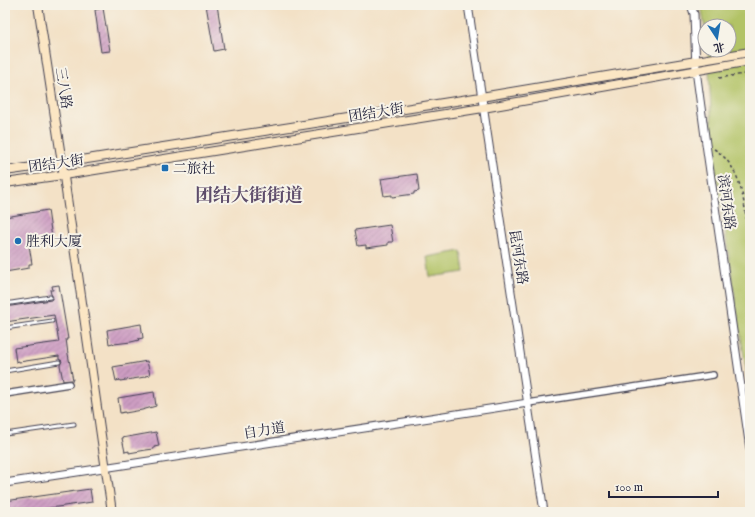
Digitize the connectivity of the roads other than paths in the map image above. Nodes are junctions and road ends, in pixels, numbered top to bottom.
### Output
1 (38, 5) edge
2 (468, 5) edge
3 (691, 5) edge
4 (750, 52) edge
5 (696, 60) junction
6 (750, 61) edge
7 (696, 70) junction
8 (481, 97) junction
9 (483, 108) junction
10 (62, 163) junction
11 (5, 171) edge
12 (64, 175) junction
13 (5, 183) edge
14 (50, 297) dead end
15 (5, 304) edge
16 (52, 321) dead end
17 (5, 328) edge
18 (59, 362) dead end
19 (5, 371) edge
20 (713, 375) dead end
21 (69, 384) dead end
22 (5, 394) edge
23 (528, 403) junction
24 (74, 424) dead end
25 (5, 434) edge
26 (750, 449) edge
27 (105, 468) junction
28 (5, 483) edge
29 (112, 512) edge
30 (544, 512) edge

1 - 10 main road, 三八路
2 - 8 street, 昆河东路
3 - 5 street, 滨河东路
4 - 5 main road, 团结大街
5 - 7 street, 滨河东路
5 - 8 main road, 团结大街
6 - 7 main road, 团结大街
7 - 9 main road, 团结大街
7 - 26 street, 滨河东路
8 - 9 street, 昆河东路
8 - 10 main road, 团结大街
9 - 12 main road, 团结大街
9 - 23 street, 昆河东路
10 - 11 main road, 团结大街
10 - 12 main road, 三八路
12 - 13 main road, 团结大街
12 - 27 main road, 三八路
14 - 15 lane
16 - 17 lane
18 - 19 lane
20 - 23 street
21 - 22 street
23 - 27 street, 自力道
23 - 30 street, 昆河东路
24 - 25 lane
27 - 28 street, 自力道
27 - 29 main road, 三八路

